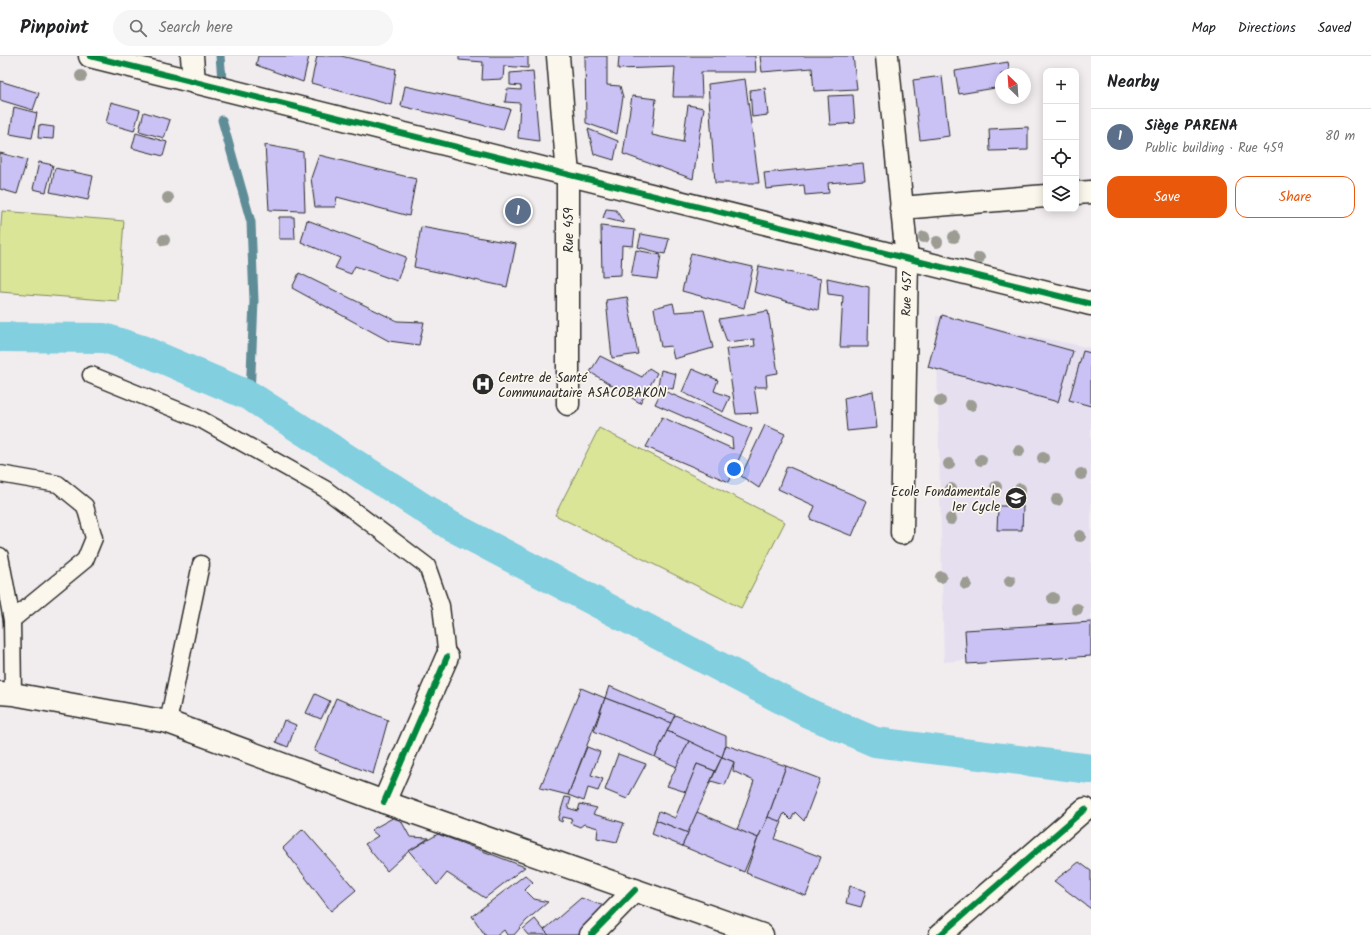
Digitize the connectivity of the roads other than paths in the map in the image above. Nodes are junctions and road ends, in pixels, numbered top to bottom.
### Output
1 (90, 56) edge
2 (192, 56) edge
3 (558, 56) edge
4 (887, 56) edge
5 (194, 82) junction
6 (568, 175) junction
7 (1091, 192) edge
8 (1079, 193) edge
9 (1043, 196) edge
10 (901, 208) junction
11 (906, 258) junction
12 (1091, 304) edge
13 (91, 375) dead end
14 (568, 404) dead end
15 (0, 474) edge
16 (902, 533) dead end
17 (0, 556) edge
18 (201, 564) dead end
19 (12, 620) junction
20 (446, 657) joint
21 (7, 693) edge
22 (168, 722) junction
23 (384, 802) junction
24 (1085, 809) dead end
25 (635, 890) junction
26 (591, 935) edge
27 (762, 935) edge
28 (940, 935) edge

1 - 5 street
2 - 5 street
3 - 6 street, Rue 459
4 - 10 street, Rue 457
5 - 6 street
6 - 11 street
6 - 14 street, Rue 459
7 - 8 street
9 - 10 street
10 - 11 street, Rue 457
11 - 12 street
11 - 16 street, Rue 457
13 - 20 lane
15 - 19 lane
17 - 19 lane
18 - 22 lane
19 - 21 lane
20 - 23 street
21 - 22 street
22 - 23 street
23 - 25 street
24 - 28 street
25 - 26 street
25 - 27 street

